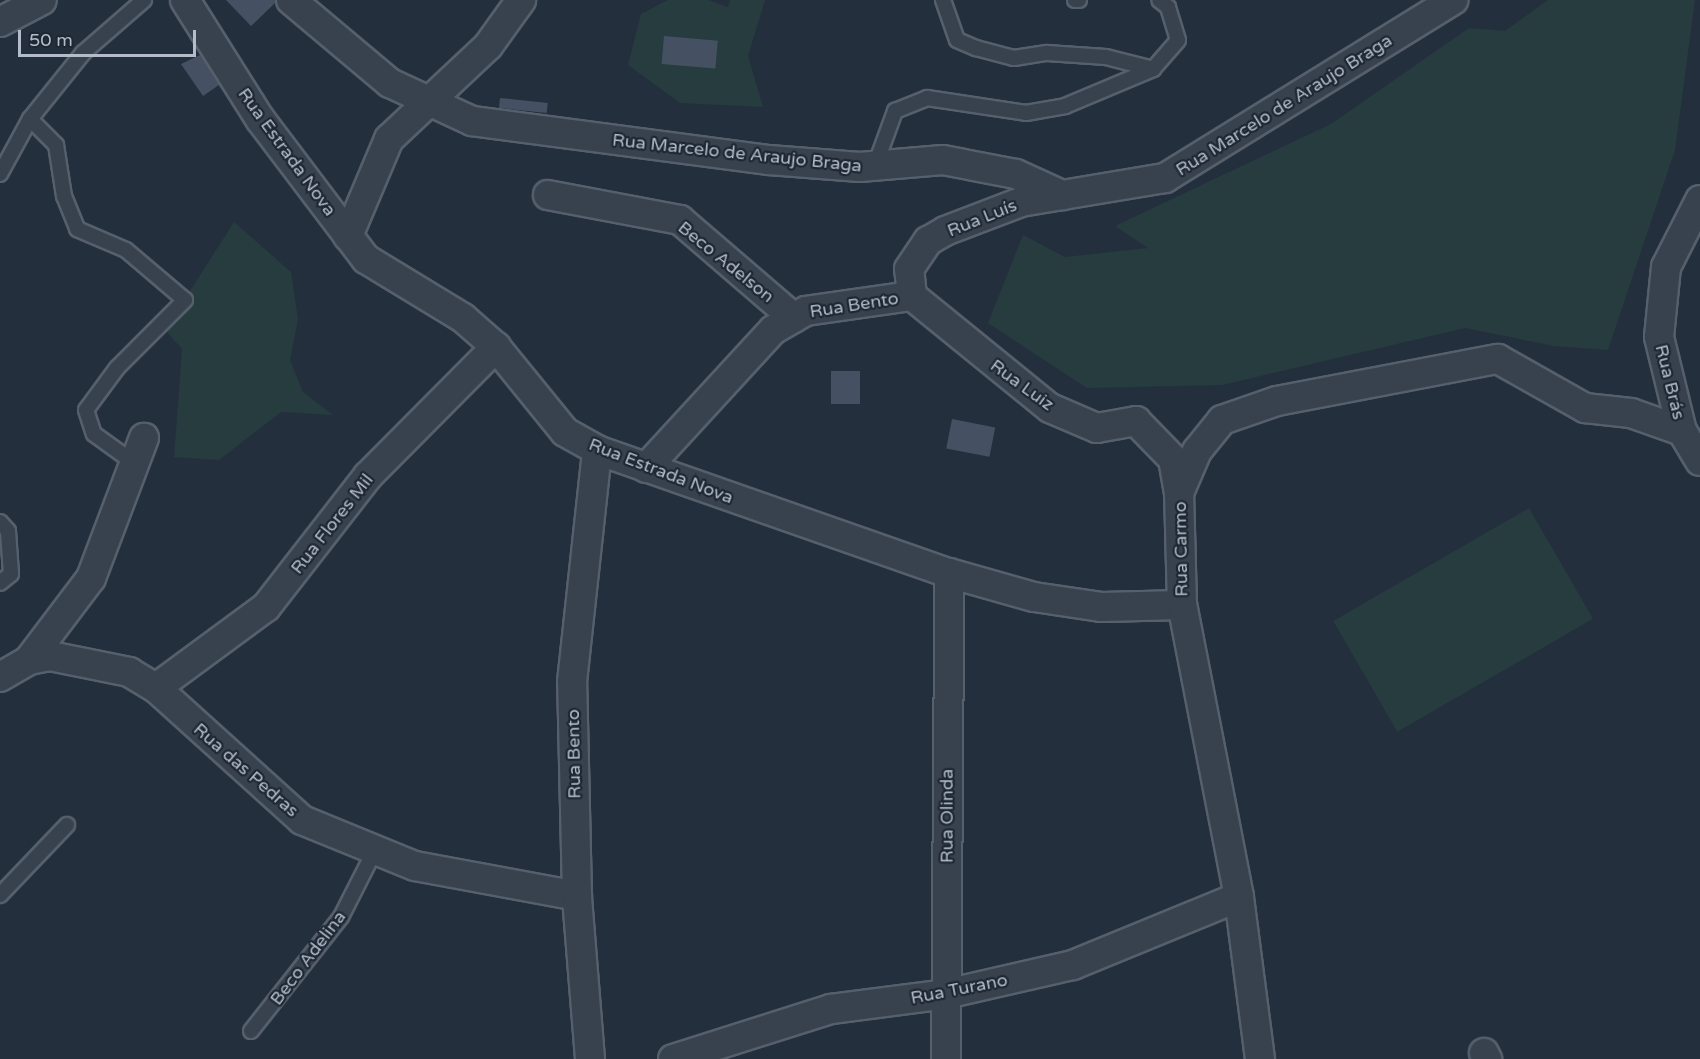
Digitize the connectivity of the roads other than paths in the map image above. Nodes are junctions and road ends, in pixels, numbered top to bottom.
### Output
1 (42, 0) edge
2 (144, 0) edge
3 (185, 0) edge
4 (291, 0) edge
5 (521, 0) edge
6 (943, 0) edge
7 (1159, 0) edge
8 (1453, 0) edge
9 (0, 22) edge
10 (1153, 69) junction
11 (427, 104) junction
12 (30, 119) junction
13 (875, 166) junction
14 (0, 174) edge
15 (548, 195) dead end
16 (1062, 195) junction
17 (1700, 200) edge
18 (348, 236) junction
19 (912, 296) junction
20 (794, 318) junction
21 (496, 347) junction
22 (1686, 418) edge
23 (144, 438) dead end
24 (597, 450) junction
25 (1700, 460) edge
26 (137, 465) junction
27 (646, 468) junction
28 (1179, 493) junction
29 (0, 522) edge
30 (949, 573) junction
31 (0, 583) edge
32 (1182, 605) junction
33 (29, 660) junction
34 (0, 677) edge
35 (156, 688) junction
36 (67, 825) dead end
37 (375, 850) junction
38 (0, 895) edge
39 (577, 896) junction
40 (1239, 897) junction
41 (946, 994) junction
42 (251, 1031) dead end
43 (590, 1059) edge
44 (673, 1059) edge
45 (946, 1059) edge
46 (1260, 1059) edge

1 - 9 street
2 - 12 lane
3 - 18 street, Rua Estrada Nova
4 - 11 street, Rua Marcelo de Araujo Braga
5 - 11 street
6 - 10 lane
7 - 10 lane
8 - 16 street, Rua Marcelo de Araujo Braga
10 - 13 lane
11 - 13 street, Rua Marcelo de Araujo Braga
11 - 18 street
12 - 14 lane
12 - 26 lane
13 - 16 street, Rua Marcelo de Araujo Braga
15 - 20 street, Beco Adelson
16 - 19 street, Rua Luís
17 - 22 street, Rua Brás
18 - 21 street, Rua Estrada Nova
19 - 20 street, Rua Bento
19 - 28 street, Rua Luiz
20 - 27 street, Rua Bento
21 - 24 street, Rua Estrada Nova
21 - 35 street, Rua Flores Mil
22 - 25 street, Rua Brás
22 - 28 street, Rua Carmo
23 - 26 street
24 - 27 street, Rua Estrada Nova
24 - 39 street, Rua Bento
26 - 33 street
27 - 30 street, Rua Estrada Nova
28 - 32 street, Rua Carmo
29 - 31 lane
30 - 32 street, Rua Estrada Nova
30 - 41 street, Rua Olinda
32 - 40 street, Rua Carmo
33 - 34 street, Rua das Pedras
33 - 35 street, Rua das Pedras
35 - 37 street, Rua das Pedras
36 - 38 lane
37 - 39 street, Rua das Pedras
37 - 42 lane, Beco Adelina
39 - 43 street, Rua Bento
40 - 41 street, Rua Turano
40 - 46 street, Rua Carmo
41 - 44 street, Rua Turano
41 - 45 street, Rua Olinda

